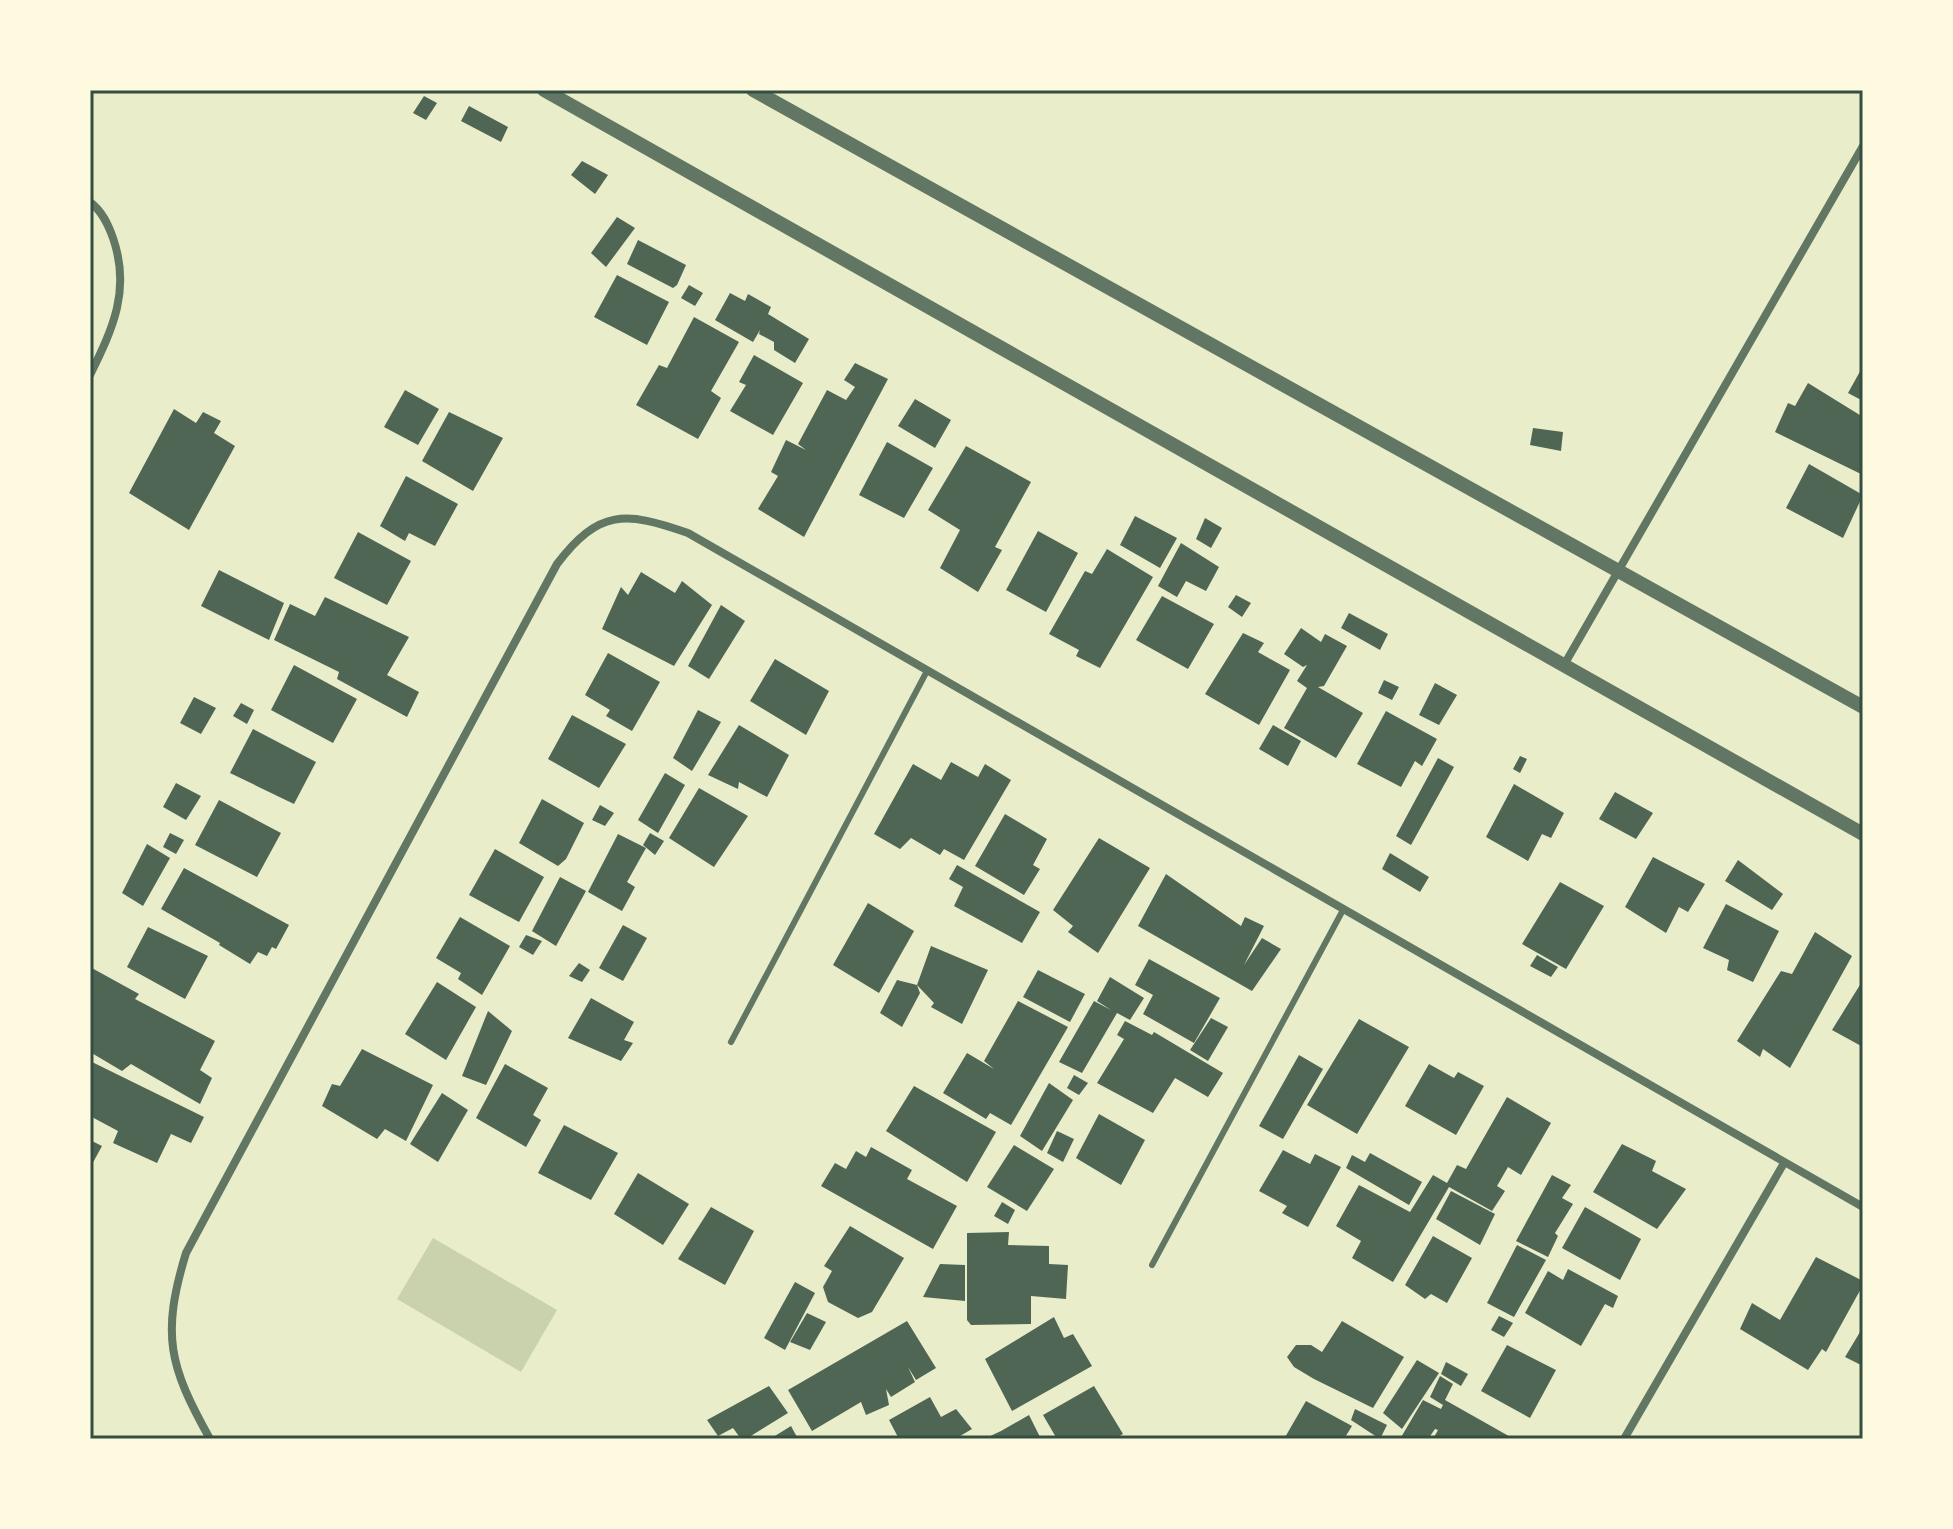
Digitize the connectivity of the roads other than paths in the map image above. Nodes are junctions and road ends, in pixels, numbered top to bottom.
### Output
1 (544, 90) edge
2 (753, 90) edge
3 (1863, 146) edge
4 (90, 202) edge
5 (90, 375) edge
6 (1619, 569) junction
7 (1564, 665) junction
8 (927, 671) junction
9 (1863, 707) edge
10 (1863, 834) edge
11 (1343, 910) junction
12 (731, 1042) dead end
13 (1784, 1163) junction
14 (1863, 1207) edge
15 (1152, 1265) dead end
16 (210, 1439) edge
17 (1624, 1439) edge

1 - 7 street
2 - 6 street
3 - 6 street
4 - 5 street
6 - 7 street
6 - 9 street
7 - 10 street
8 - 11 street
8 - 12 lane
8 - 16 street
11 - 13 street
11 - 15 lane
13 - 14 street
13 - 17 street

